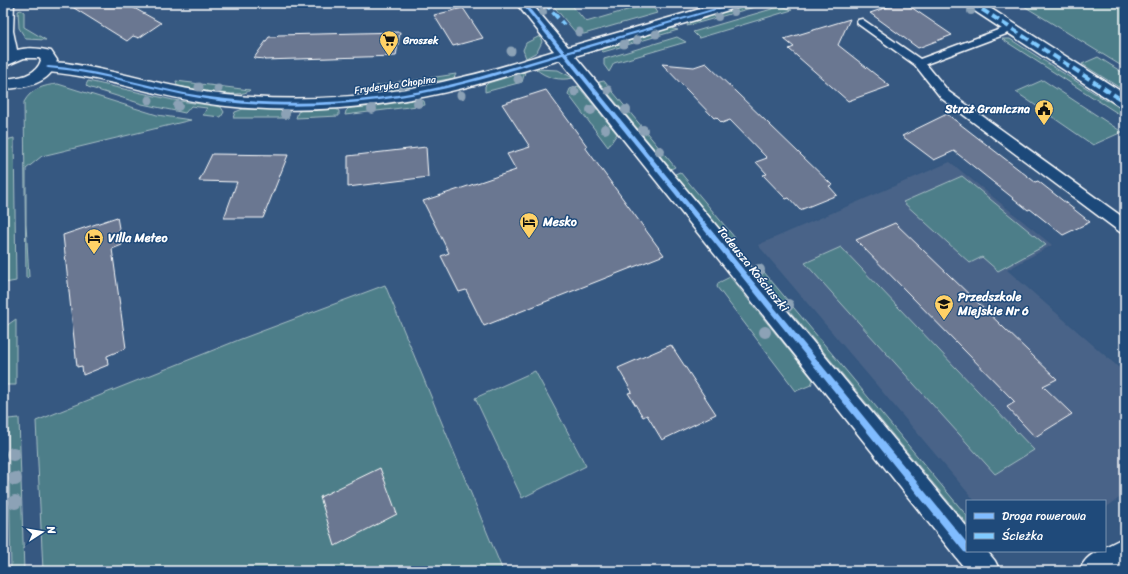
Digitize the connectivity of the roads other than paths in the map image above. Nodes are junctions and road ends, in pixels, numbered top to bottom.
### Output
1 (7, 3) edge
2 (523, 3) edge
3 (737, 3) edge
4 (972, 3) edge
5 (862, 22) dead end
6 (1010, 29) junction
7 (564, 54) junction
8 (8, 59) edge
9 (919, 63) junction
10 (48, 67) junction
11 (5, 87) edge
12 (1125, 102) edge
13 (1125, 228) edge
14 (966, 548) edge
15 (1125, 551) edge
16 (970, 552) edge
17 (985, 571) edge
18 (1094, 571) edge

1 - 8 street
2 - 7 street, Tadeusza Kościuszki
3 - 7 street, Fryderyka Chopina
4 - 6 street
5 - 9 lane
6 - 9 lane
6 - 12 street
7 - 10 street, Fryderyka Chopina
7 - 14 street, Tadeusza Kościuszki
8 - 10 street
9 - 13 lane
10 - 11 street
15 - 18 street
16 - 17 street, Tadeusza Kościuszki

